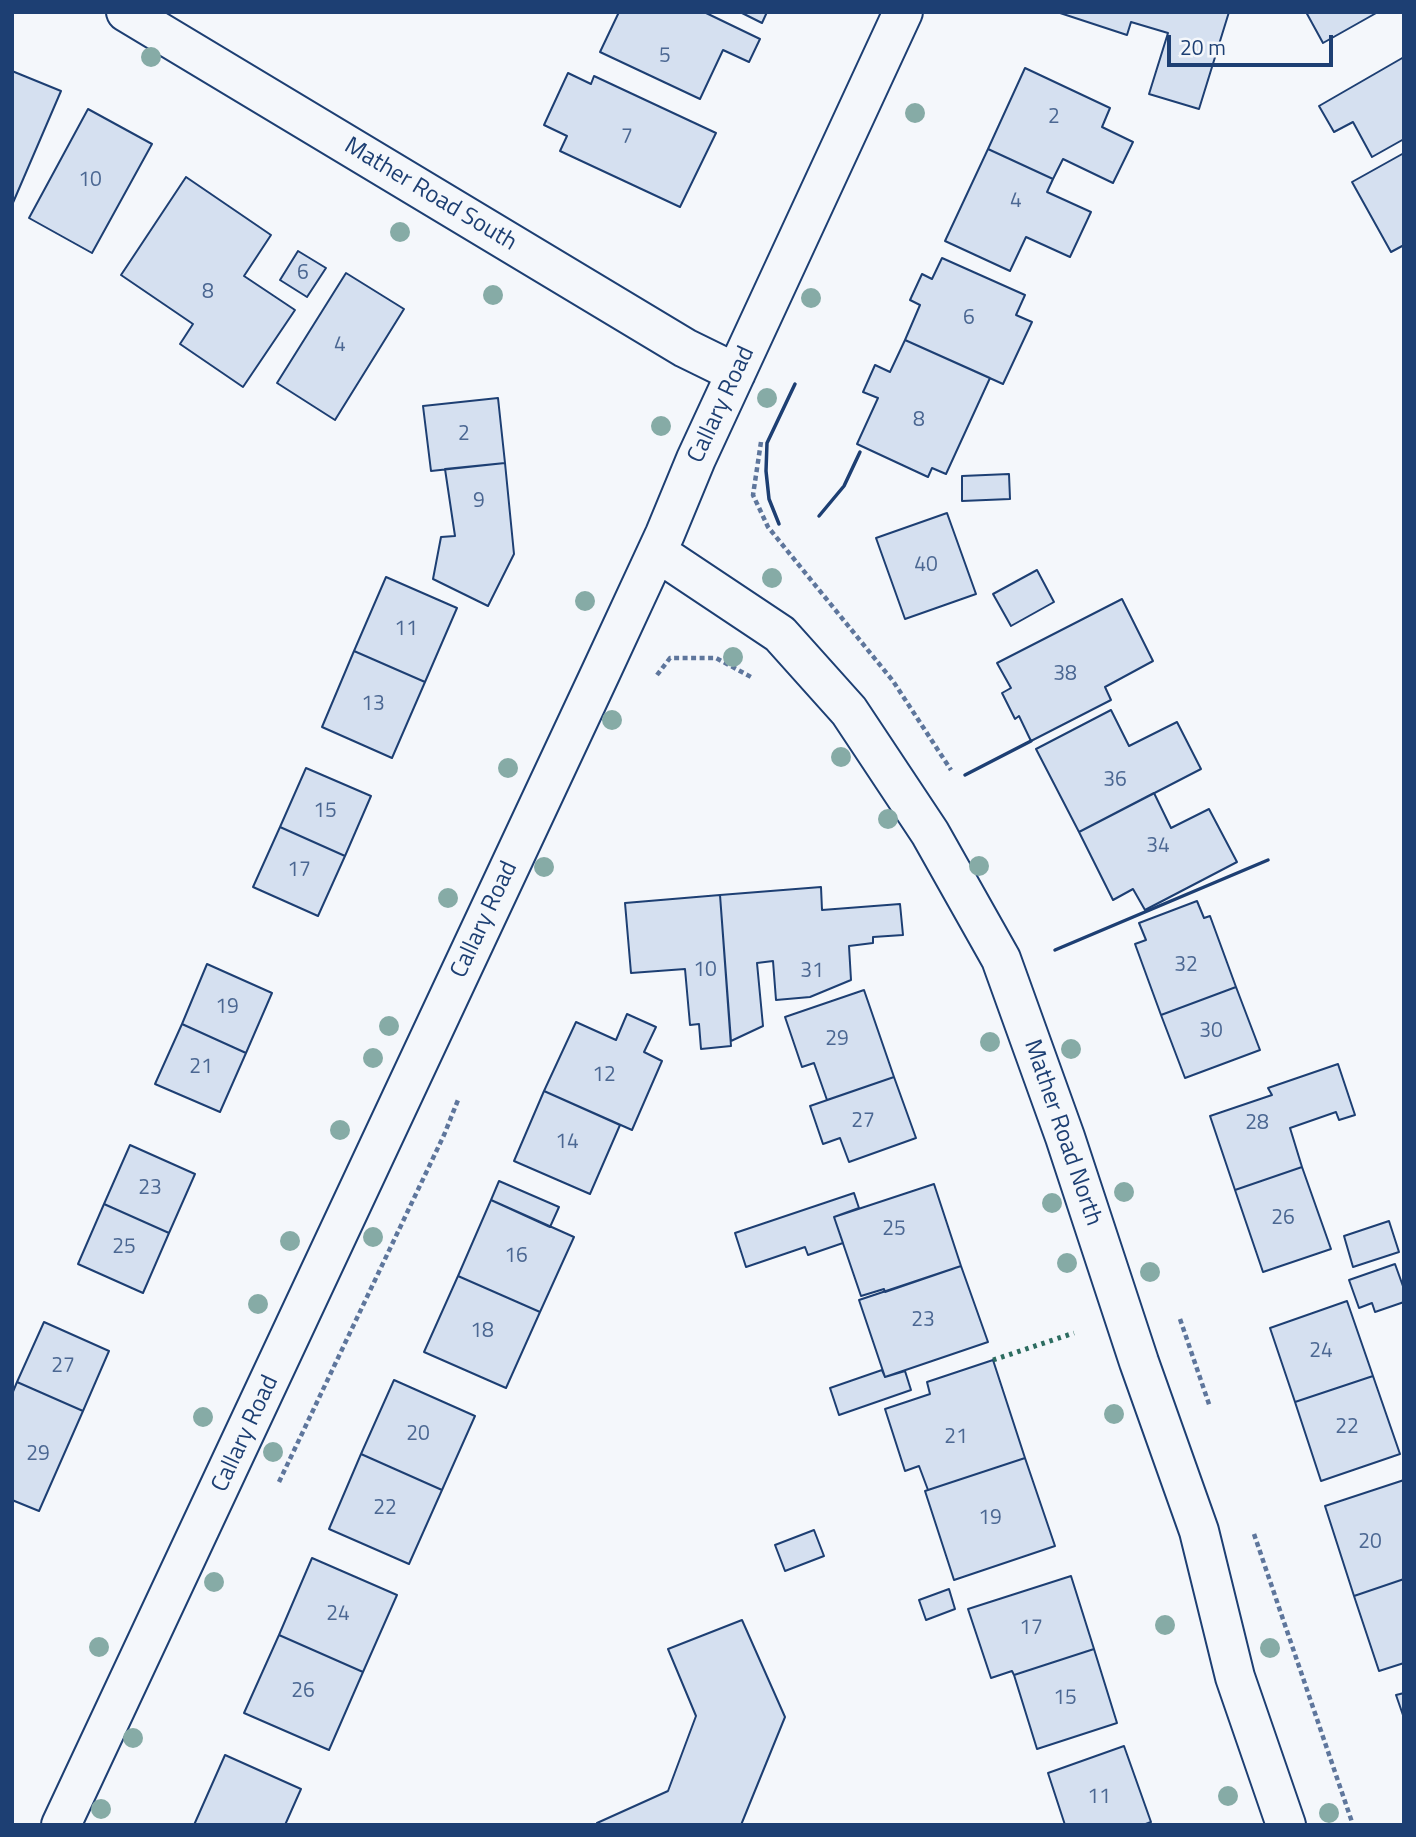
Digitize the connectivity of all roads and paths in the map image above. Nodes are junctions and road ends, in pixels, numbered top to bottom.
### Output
1 (127, 12) edge
2 (903, 12) edge
3 (736, 373) junction
4 (657, 552) junction
5 (656, 676) dead end
6 (752, 678) dead end
7 (459, 1099) dead end
8 (276, 1489) dead end
9 (61, 1825) edge
10 (1286, 1825) edge

1 - 3 street, Mather Road South
2 - 3 street, Callary Road
3 - 4 street, Callary Road
4 - 9 street, Callary Road
4 - 10 street, Mather Road North
5 - 6 path
7 - 8 path

